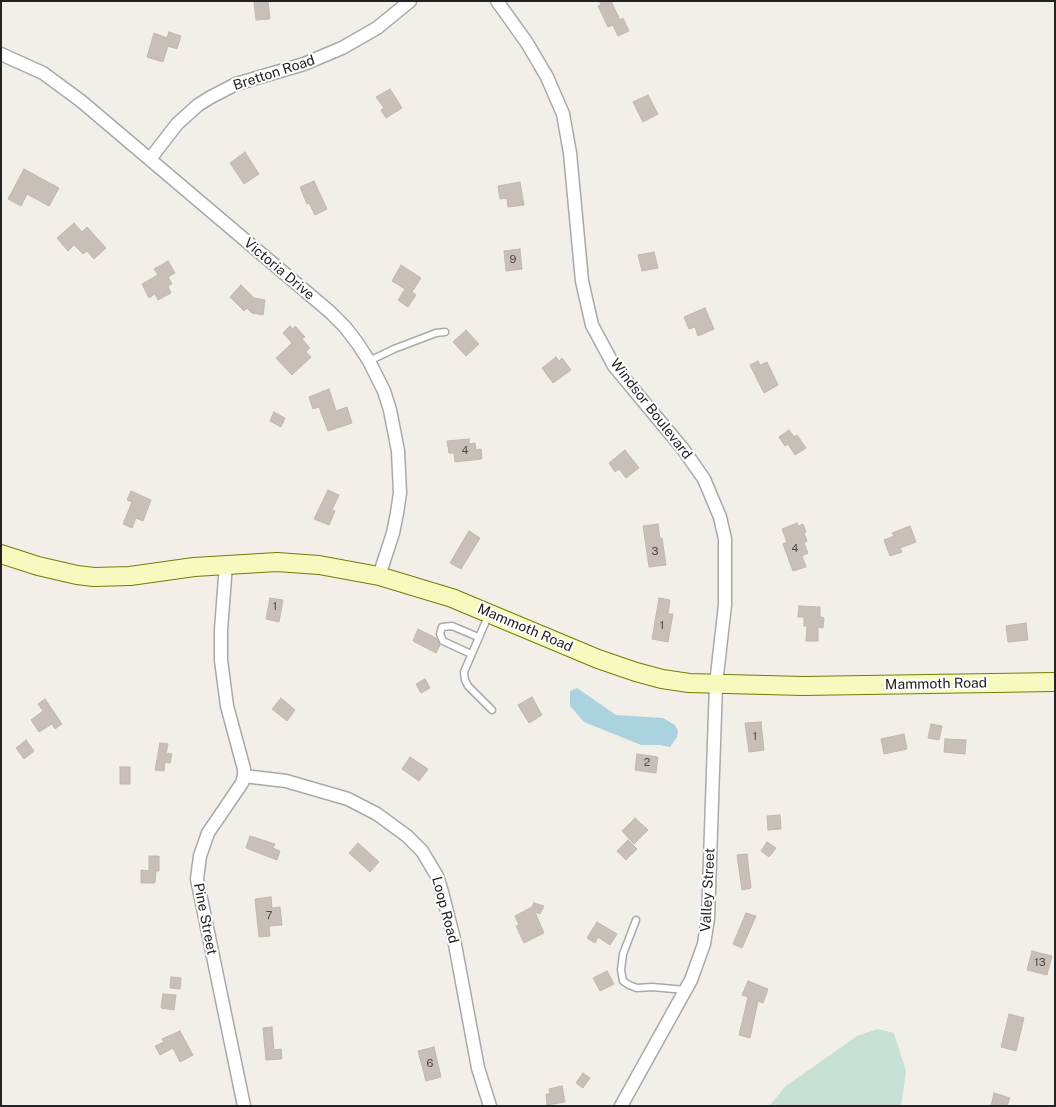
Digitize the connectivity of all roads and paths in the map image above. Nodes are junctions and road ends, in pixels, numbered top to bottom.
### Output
1 (410, 1) edge
2 (497, 1) edge
3 (1, 54) edge
4 (150, 159) junction
5 (445, 332) dead end
6 (369, 361) junction
7 (1, 554) edge
8 (226, 564) junction
9 (379, 576) junction
10 (489, 613) junction
11 (478, 637) junction
12 (471, 654) junction
13 (1055, 682) edge
14 (716, 684) junction
15 (492, 710) dead end
16 (244, 776) junction
17 (636, 920) dead end
18 (685, 990) junction
19 (244, 1106) edge
20 (490, 1106) edge
21 (621, 1106) edge

1 - 4 street, Bretton Road
2 - 14 street, Windsor Boulevard
3 - 4 street, Victoria Drive
4 - 6 street, Victoria Drive
5 - 6 lane
6 - 9 street, Victoria Drive
7 - 8 main road, Mammoth Road
8 - 9 main road, Mammoth Road
8 - 16 street
9 - 10 main road, Mammoth Road
10 - 11 lane
10 - 14 main road, Mammoth Road
11 - 12 lane
11 - 12 lane
12 - 15 lane
13 - 14 main road, Mammoth Road
14 - 18 street, Valley Street
16 - 19 street, Pine Street
16 - 20 street, Loop Road
17 - 18 lane
18 - 21 street, Valley Street

